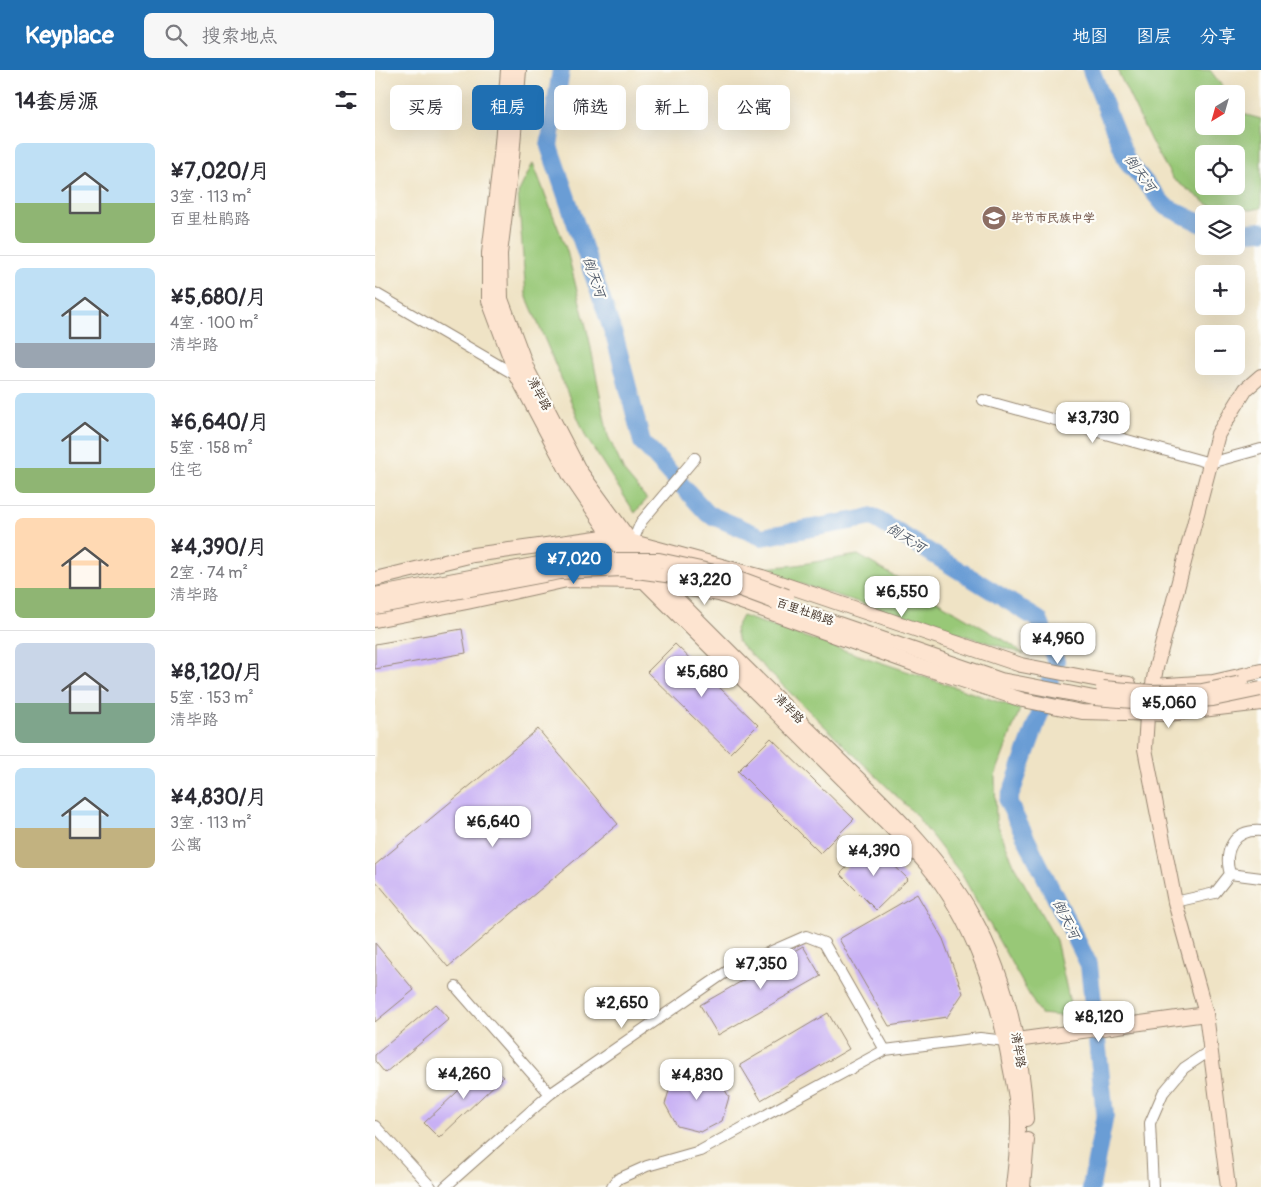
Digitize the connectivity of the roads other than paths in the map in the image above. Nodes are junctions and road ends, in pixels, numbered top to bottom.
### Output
1 (508, 70) edge
2 (519, 70) edge
3 (375, 292) edge
4 (517, 376) junction
5 (1261, 376) edge
6 (533, 383) junction
7 (983, 400) dead end
8 (1261, 449) edge
9 (695, 458) dead end
10 (1210, 463) junction
11 (611, 536) junction
12 (632, 542) junction
13 (375, 579) edge
14 (645, 581) junction
15 (664, 585) junction
16 (375, 595) edge
17 (375, 608) edge
18 (375, 620) edge
19 (1261, 670) edge
20 (1261, 679) edge
21 (1151, 689) junction
22 (1261, 689) edge
23 (1261, 703) edge
24 (1147, 714) junction
25 (1261, 831) edge
26 (1230, 874) junction
27 (1261, 878) edge
28 (1175, 902) junction
29 (456, 987) dead end
30 (1206, 1014) junction
31 (1012, 1040) junction
32 (885, 1050) junction
33 (1211, 1050) junction
34 (550, 1094) junction
35 (375, 1126) edge
36 (431, 1187) edge
37 (445, 1187) edge
38 (612, 1187) edge
39 (1013, 1187) edge
40 (1023, 1187) edge
41 (1153, 1187) edge
42 (1228, 1187) edge

1 - 4 main road
2 - 6 main road, 清毕路
3 - 4 street
4 - 6 street
4 - 11 main road
5 - 10 main road
6 - 12 main road, 清毕路
7 - 10 street
8 - 10 street
9 - 12 street
10 - 21 main road
11 - 12 main road
11 - 13 main road
11 - 14 main road
12 - 15 main road, 清毕路
12 - 21 main road
14 - 15 main road
14 - 18 main road
14 - 31 main road
15 - 24 main road
15 - 31 main road, 清毕路
16 - 21 main road, 百里杜鹃路, bridge
17 - 22 main road, 百里杜鹃路, bridge
19 - 21 main road
20 - 21 main road, 百里杜鹃路, bridge
21 - 24 main road
23 - 24 main road
24 - 28 main road
25 - 26 street
26 - 27 street
26 - 28 street
28 - 30 main road
29 - 34 street
30 - 31 main road
30 - 33 main road
31 - 32 street
31 - 39 main road
31 - 40 main road, 清毕路
32 - 34 street
32 - 38 street
33 - 41 street
33 - 42 main road
34 - 37 street
35 - 36 street

